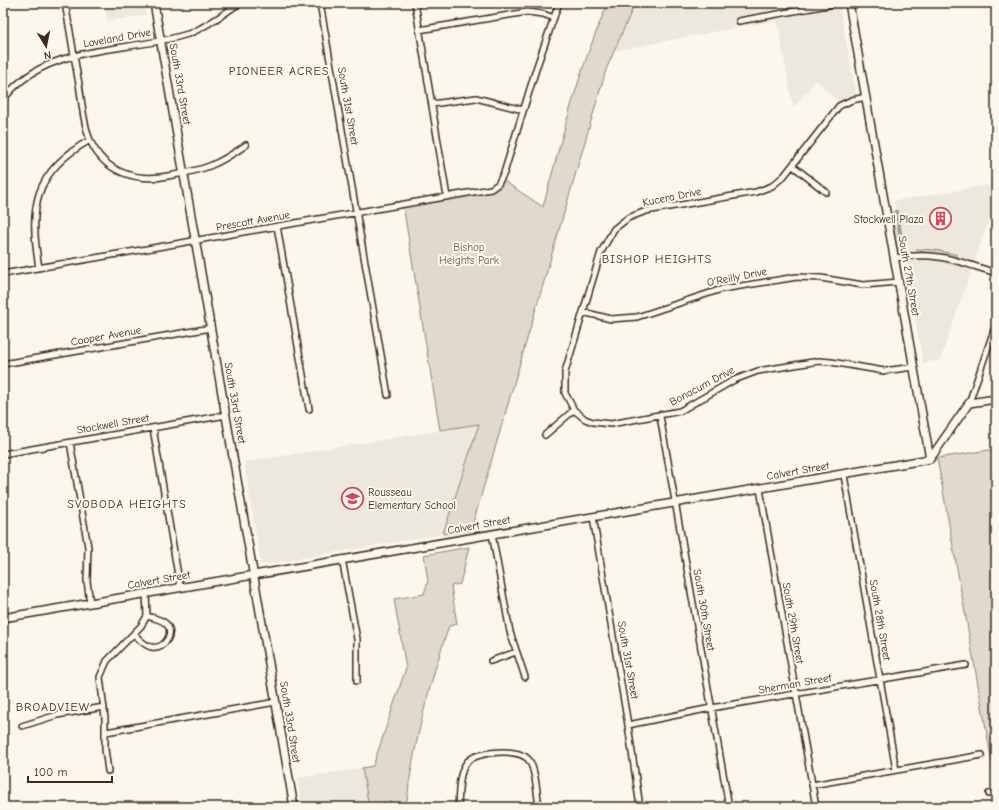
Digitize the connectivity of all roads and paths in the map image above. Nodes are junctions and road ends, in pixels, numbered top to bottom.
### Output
1 (65, 3) edge
2 (154, 3) edge
3 (240, 3) edge
4 (320, 3) edge
5 (415, 3) edge
6 (559, 3) edge
7 (839, 3) edge
8 (849, 3) edge
9 (554, 18) junction
10 (739, 21) dead end
11 (419, 30) junction
12 (161, 40) junction
13 (74, 56) junction
14 (866, 97) junction
15 (3, 100) edge
16 (432, 104) junction
17 (523, 110) junction
18 (90, 140) junction
19 (246, 145) dead end
20 (793, 166) junction
21 (184, 173) junction
22 (826, 192) dead end
23 (447, 198) junction
24 (356, 213) junction
25 (277, 226) junction
26 (196, 240) junction
27 (895, 258) junction
28 (39, 268) junction
29 (996, 273) edge
30 (3, 274) edge
31 (899, 282) junction
32 (582, 312) junction
33 (996, 324) edge
34 (211, 328) junction
35 (3, 364) edge
36 (914, 367) junction
37 (388, 396) dead end
38 (996, 399) edge
39 (969, 403) junction
40 (309, 410) dead end
41 (574, 410) junction
42 (226, 415) junction
43 (660, 416) junction
44 (153, 428) junction
45 (926, 433) junction
46 (545, 435) dead end
47 (946, 435) junction
48 (70, 442) junction
49 (3, 454) edge
50 (930, 459) junction
51 (844, 474) junction
52 (760, 489) junction
53 (675, 503) junction
54 (593, 517) junction
55 (492, 534) junction
56 (342, 559) junction
57 (254, 574) junction
58 (180, 587) junction
59 (146, 593) junction
60 (90, 603) junction
61 (147, 616) junction
62 (3, 618) edge
63 (134, 634) junction
64 (516, 652) junction
65 (491, 661) dead end
66 (966, 665) dead end
67 (525, 677) dead end
68 (880, 679) junction
69 (357, 681) dead end
70 (796, 694) junction
71 (276, 702) junction
72 (104, 707) junction
73 (711, 708) junction
74 (628, 725) junction
75 (22, 726) dead end
76 (106, 732) junction
77 (982, 755) dead end
78 (896, 770) junction
79 (108, 771) dead end
80 (812, 784) junction
81 (996, 793) edge
82 (988, 794) dead end
83 (294, 807) edge
84 (458, 807) edge
85 (539, 807) edge
86 (640, 807) edge
87 (728, 807) edge
88 (816, 807) edge

1 - 13 street
2 - 12 main road, South 33rd Street
3 - 12 street, Loveland Drive
4 - 24 street, South 31st Street
5 - 11 street
6 - 9 street
7 - 10 street
8 - 14 main road, South 27th Street
9 - 11 street
9 - 17 street
11 - 16 street
12 - 13 street, Loveland Drive
12 - 21 main road, South 33rd Street
13 - 15 street, Loveland Drive
13 - 18 street
14 - 20 street, Kucera Drive
14 - 27 main road, South 27th Street
16 - 17 street
16 - 23 street
17 - 23 street, Prescott Avenue
18 - 21 street
18 - 28 street
19 - 21 street
20 - 22 street
20 - 32 street, Kucera Drive
21 - 26 main road, South 33rd Street
23 - 24 street, Prescott Avenue
24 - 25 street, Prescott Avenue
24 - 37 street, South 31st Street
25 - 26 street, Prescott Avenue
25 - 40 street
26 - 28 street, Prescott Avenue
26 - 34 main road, South 33rd Street
27 - 29 street
27 - 31 main road, South 27th Street
28 - 30 street, Prescott Avenue
31 - 32 street, O'Reilly Drive
31 - 36 main road, South 27th Street
32 - 41 street, Kucera Drive
33 - 39 street
34 - 35 street, Cooper Avenue
34 - 42 main road, South 33rd Street
36 - 43 street, Bonacum Drive
36 - 45 main road, South 27th Street
38 - 39 main road
39 - 47 main road
41 - 43 street, Bonacum Drive
41 - 46 street
42 - 44 street, Stockwell Street
42 - 57 main road, South 33rd Street
43 - 53 street, South 30th Street
44 - 48 street, Stockwell Street
44 - 58 street
45 - 47 main road
45 - 50 main road, South 27th Street
47 - 50 main road
48 - 49 street, Stockwell Street
48 - 60 street
50 - 51 main road, Calvert Street
51 - 52 main road, Calvert Street
51 - 68 street, South 28th Street
52 - 53 main road, Calvert Street
52 - 70 street, South 29th Street
53 - 54 main road, Calvert Street
53 - 73 street, South 30th Street
54 - 55 main road, Calvert Street
54 - 74 street, South 31st Street
55 - 56 main road, Calvert Street
55 - 64 street
56 - 57 main road, Calvert Street
56 - 69 street
57 - 58 main road, Calvert Street
57 - 71 main road, South 33rd Street
58 - 59 main road, Calvert Street
59 - 60 main road, Calvert Street
59 - 61 street
60 - 62 main road, Calvert Street
61 - 63 street
61 - 63 street
63 - 72 street
64 - 65 street
64 - 67 street
66 - 68 street, Sherman Street
68 - 70 street, Sherman Street
68 - 78 street, South 28th Street
70 - 73 street, Sherman Street
70 - 80 street, South 29th Street
71 - 76 street
71 - 83 main road, South 33rd Street
72 - 75 street
72 - 76 street
73 - 74 street, Sherman Street
73 - 87 street, South 30th Street
74 - 86 street, South 31st Street
76 - 79 street
77 - 78 street
78 - 80 street
80 - 88 street, South 29th Street
81 - 82 street
84 - 85 street

